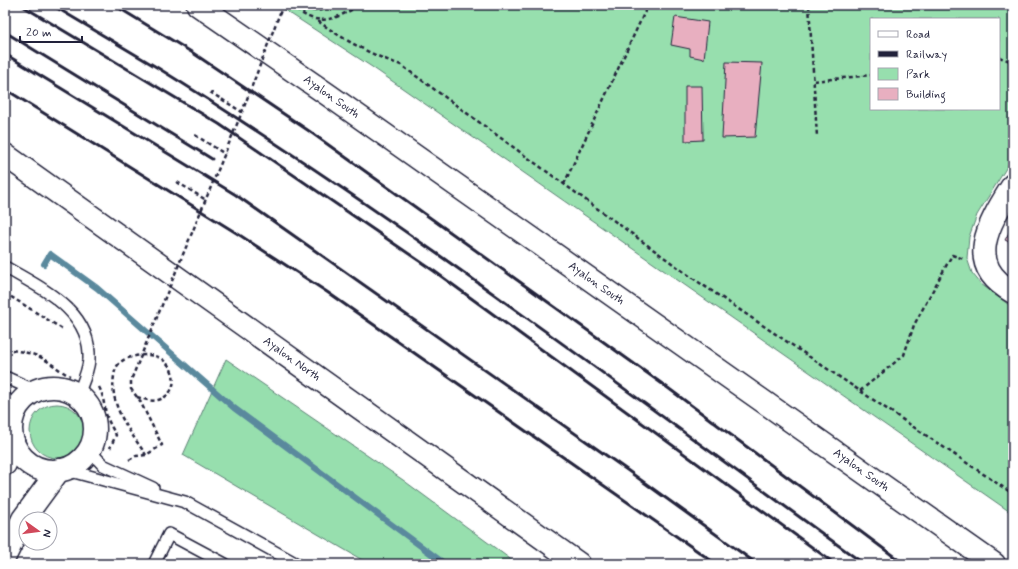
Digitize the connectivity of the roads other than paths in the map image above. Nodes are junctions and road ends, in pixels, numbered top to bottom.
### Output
1 (198, 5) edge
2 (5, 155) edge
3 (5, 169) edge
4 (1013, 185) edge
5 (98, 223) junction
6 (5, 267) edge
7 (1013, 292) edge
8 (5, 377) edge
9 (36, 390) junction
10 (78, 395) junction
11 (9, 406) edge
12 (13, 441) junction
13 (89, 450) junction
14 (5, 464) edge
15 (61, 470) junction
16 (177, 499) junction
17 (5, 556) edge
18 (154, 564) edge
19 (225, 564) edge
20 (297, 564) edge
21 (579, 564) edge
22 (994, 564) edge

1 - 22 main road, Ayalon South
2 - 5 main road, Ayalon North
3 - 5 main road
4 - 7 main road
5 - 21 main road, Ayalon North
6 - 10 lane
8 - 9 lane
9 - 10 main road
9 - 11 main road
10 - 13 main road
11 - 12 main road
12 - 14 main road
12 - 15 main road
13 - 15 main road
13 - 16 lane
15 - 16 lane
15 - 17 main road
16 - 20 lane
18 - 19 lane

